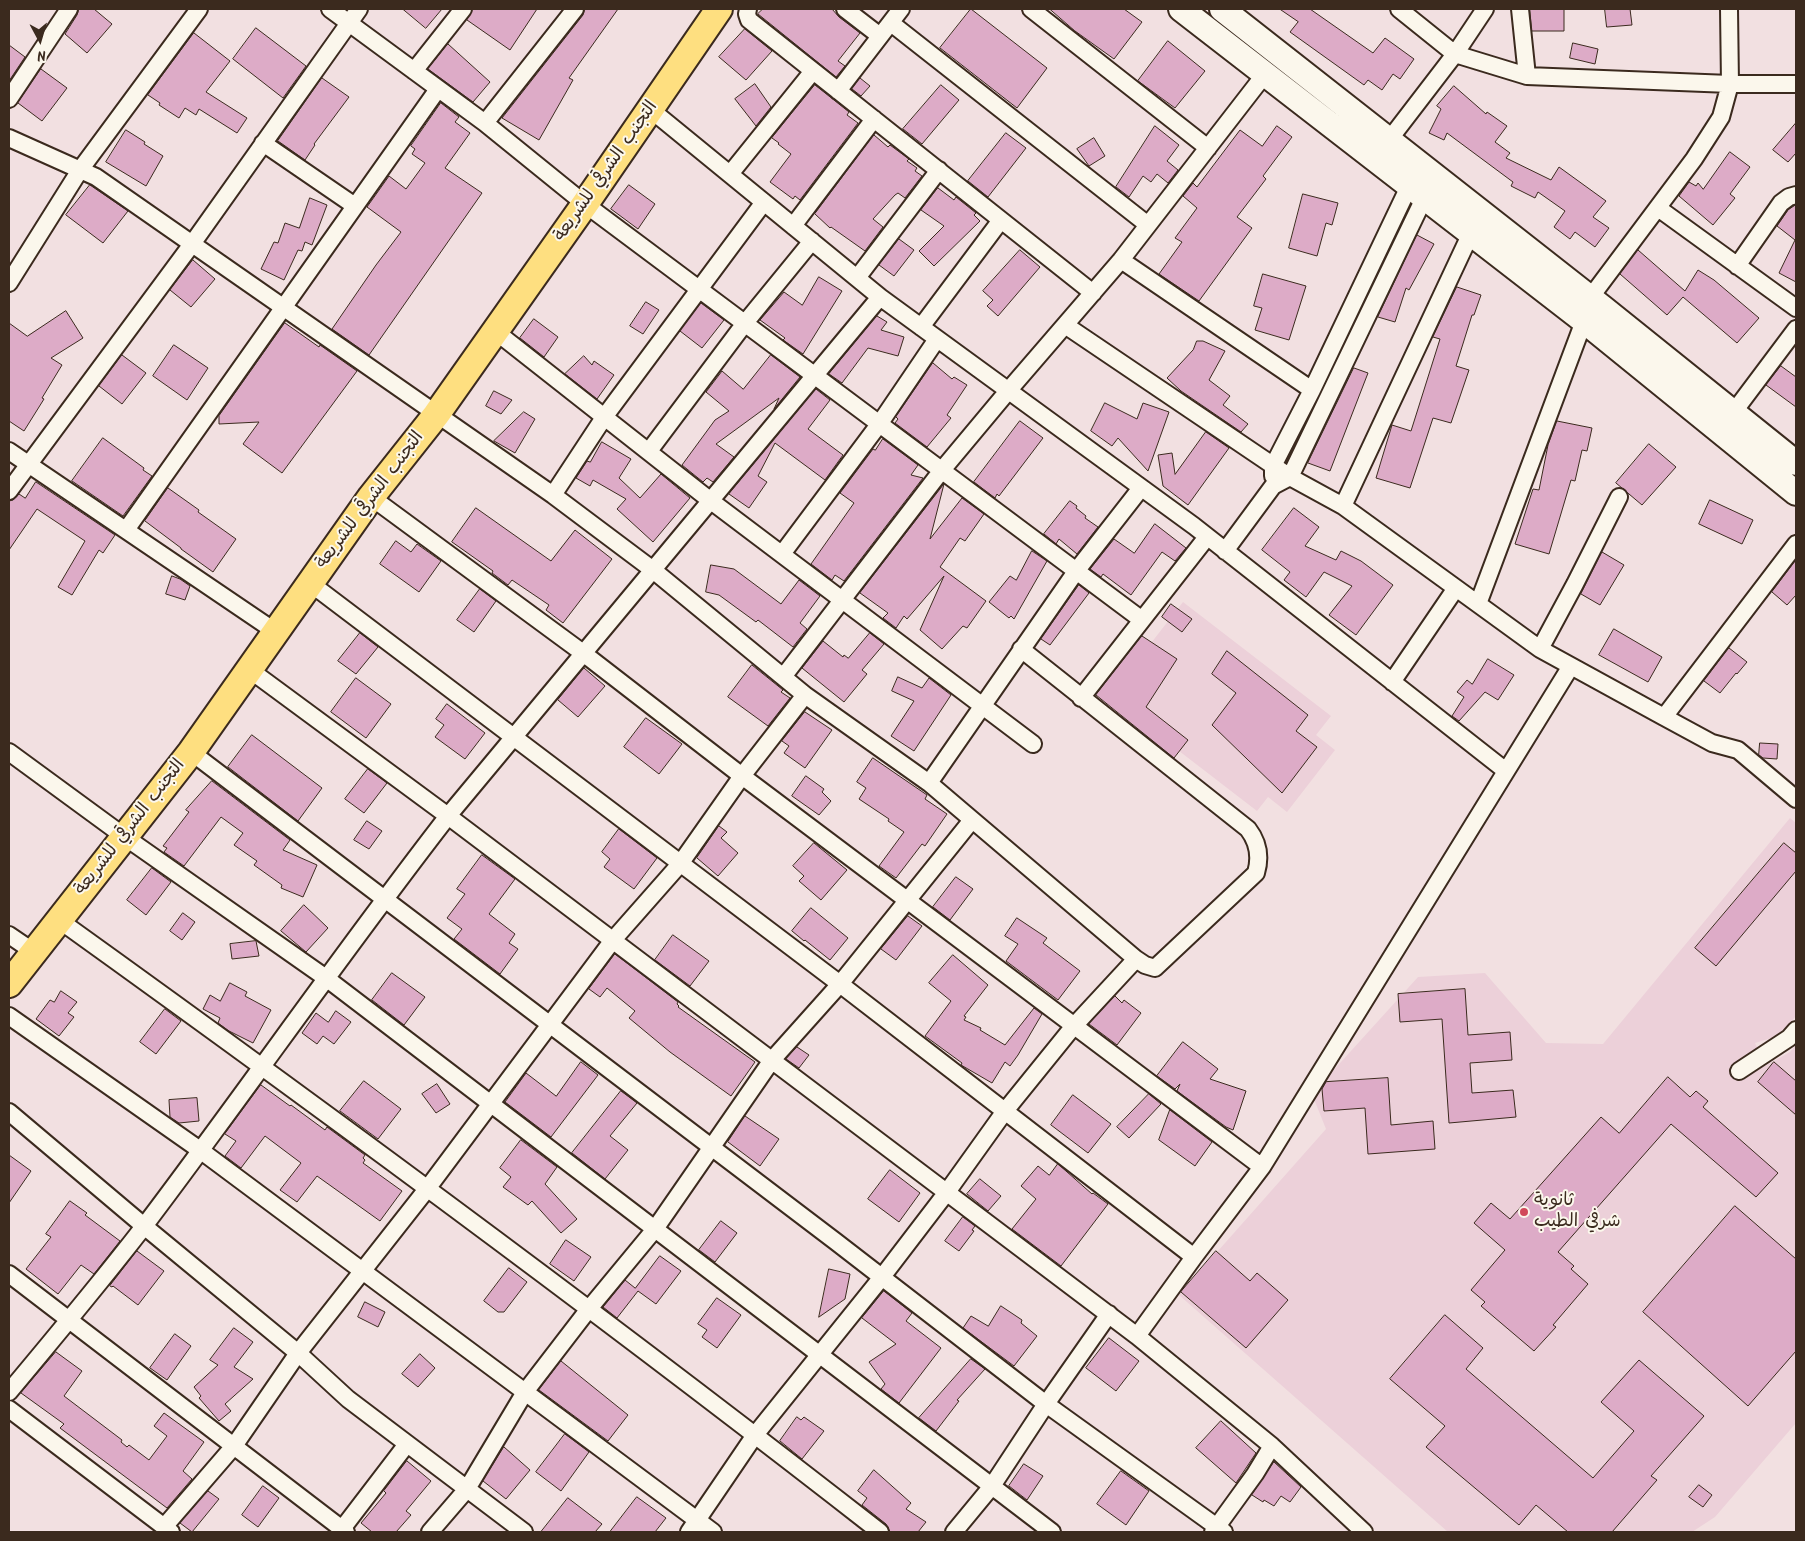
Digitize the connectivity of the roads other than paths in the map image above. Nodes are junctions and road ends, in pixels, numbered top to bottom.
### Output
1 (69, 9) edge
2 (199, 9) edge
3 (330, 9) edge
4 (359, 9) edge
5 (462, 9) edge
6 (574, 9) edge
7 (719, 9) edge
8 (748, 9) edge
9 (845, 9) edge
10 (901, 9) edge
11 (1031, 9) edge
12 (1181, 9) edge
13 (1222, 9) edge
14 (1399, 9) edge
15 (1485, 9) edge
16 (1520, 9) edge
17 (1729, 9) edge
18 (348, 22) junction
19 (886, 29) junction
20 (1454, 54) junction
21 (414, 71) junction
22 (814, 71) junction
23 (1265, 74) junction
24 (1527, 76) junction
25 (1730, 84) junction
26 (1796, 84) edge
27 (438, 88) junction
28 (838, 91) junction
29 (9, 99) edge
30 (650, 109) junction
31 (874, 119) junction
32 (485, 123) junction
33 (9, 138) edge
34 (1389, 140) junction
35 (263, 143) junction
36 (1208, 148) junction
37 (80, 170) junction
38 (939, 170) junction
39 (730, 174) junction
40 (1422, 181) junction
41 (1796, 194) edge
42 (764, 202) junction
43 (586, 204) junction
44 (355, 206) junction
45 (1658, 208) junction
46 (1001, 220) junction
47 (1148, 225) junction
48 (792, 226) junction
49 (1471, 234) junction
50 (812, 241) junction
51 (192, 244) junction
52 (1121, 260) junction
53 (1737, 266) junction
54 (857, 278) junction
55 (9, 283) edge
56 (699, 288) junction
57 (1093, 292) junction
58 (880, 298) junction
59 (1590, 298) junction
60 (283, 308) junction
61 (1796, 308) edge
62 (1584, 321) junction
63 (745, 323) junction
64 (1065, 325) junction
65 (921, 327) junction
66 (1796, 328) edge
67 (495, 331) junction
68 (937, 339) junction
69 (816, 375) junction
70 (1312, 390) junction
71 (1008, 391) junction
72 (1734, 413) junction
73 (436, 415) junction
74 (605, 416) junction
75 (880, 423) junction
76 (1720, 432) junction
77 (9, 451) edge
78 (649, 451) junction
79 (1796, 463) edge
80 (28, 464) junction
81 (1274, 466) junction
82 (942, 470) junction
83 (1290, 477) junction
84 (1273, 486) junction
85 (1141, 488) junction
86 (9, 491) edge
87 (1796, 493) edge
88 (553, 495) junction
89 (371, 497) junction
90 (1619, 497) dead end
91 (711, 501) junction
92 (1343, 506) junction
93 (126, 530) junction
94 (1207, 537) junction
95 (1796, 544) edge
96 (1225, 551) junction
97 (782, 554) junction
98 (653, 570) junction
99 (1078, 570) junction
100 (310, 583) junction
101 (1456, 588) junction
102 (842, 600) junction
103 (1478, 604) junction
104 (1142, 620) junction
105 (276, 632) junction
106 (1021, 649) junction
107 (1540, 649) junction
108 (583, 653) junction
109 (1571, 666) junction
110 (250, 670) junction
111 (783, 677) junction
112 (1392, 682) junction
113 (805, 695) junction
114 (1081, 698) junction
115 (983, 706) junction
116 (1664, 718) junction
117 (513, 737) junction
118 (1033, 744) dead end
119 (9, 752) edge
120 (191, 752) junction
121 (1506, 771) junction
122 (742, 776) junction
123 (929, 783) junction
124 (1796, 799) edge
125 (448, 816) junction
126 (972, 820) junction
127 (124, 837) junction
128 (680, 864) junction
129 (385, 898) junction
130 (908, 901) junction
131 (59, 920) junction
132 (9, 935) edge
133 (613, 940) junction
134 (34, 952) junction
135 (1136, 959) junction
136 (326, 978) junction
137 (9, 984) edge
138 (840, 984) junction
139 (9, 1016) edge
140 (549, 1024) junction
141 (1073, 1027) junction
142 (1796, 1030) edge
143 (772, 1060) junction
144 (262, 1065) junction
145 (1739, 1071) dead end
146 (490, 1104) junction
147 (1005, 1111) junction
148 (9, 1112) edge
149 (712, 1148) junction
150 (200, 1150) junction
151 (1262, 1167) junction
152 (427, 1189) junction
153 (947, 1192) junction
154 (144, 1226) junction
155 (655, 1229) junction
156 (1194, 1256) junction
157 (361, 1270) junction
158 (9, 1274) edge
159 (882, 1277) junction
160 (588, 1310) junction
161 (1109, 1314) junction
162 (69, 1320) junction
163 (1138, 1336) junction
164 (298, 1353) junction
165 (819, 1354) junction
166 (9, 1392) edge
167 (525, 1392) junction
168 (1046, 1404) junction
169 (9, 1409) edge
170 (755, 1435) junction
171 (407, 1444) junction
172 (234, 1446) junction
173 (1272, 1446) junction
174 (992, 1486) junction
175 (466, 1489) junction
176 (693, 1526) edge
177 (167, 1530) edge
178 (1218, 1530) edge
179 (344, 1531) edge
180 (430, 1532) edge
181 (524, 1532) edge
182 (713, 1532) edge
183 (880, 1532) edge
184 (954, 1532) edge
185 (1052, 1532) edge
186 (1364, 1532) edge

1 - 29 street
2 - 37 street
3 - 18 street
4 - 18 street
5 - 21 street
6 - 32 street
7 - 30 main road, التجنب الشرقي للشريعة
8 - 22 street
9 - 19 street
10 - 19 street
11 - 36 street
12 - 23 main road
13 - 34 main road
14 - 20 street
15 - 20 street
16 - 24 street
17 - 25 street
18 - 21 street
18 - 35 street
19 - 28 street
19 - 47 street
20 - 24 street
20 - 34 street
21 - 27 street
22 - 28 street
22 - 39 street
23 - 36 street
23 - 40 main road
24 - 25 street
25 - 26 street
25 - 45 street
27 - 32 street
27 - 44 street
28 - 31 street
30 - 39 street
30 - 43 main road, التجنب الشرقي للشريعة
31 - 38 street
31 - 48 street
32 - 43 street
33 - 37 street
34 - 40 main road
35 - 44 street
35 - 51 street
36 - 47 street
37 - 51 street
37 - 55 street
38 - 46 street
38 - 54 street
39 - 42 street
40 - 49 main road
40 - 59 main road
40 - 70 street
40 - 83 street
41 - 53 street
42 - 48 street
42 - 56 street
43 - 56 street
43 - 67 main road, التجنب الشرقي للشريعة
44 - 60 street
45 - 53 street
45 - 59 street
46 - 57 street
46 - 65 street
47 - 52 street
48 - 50 street
49 - 62 main road
49 - 92 street
50 - 54 street
50 - 63 street
51 - 60 street
51 - 80 street
52 - 57 street
52 - 70 street
53 - 61 street
54 - 58 street
56 - 63 street
56 - 74 street
57 - 64 street
58 - 65 street
58 - 69 street
59 - 72 main road
60 - 73 street
60 - 93 street
62 - 76 main road
62 - 103 street
63 - 69 street
63 - 78 street
64 - 71 street
64 - 81 street
65 - 68 street
66 - 72 street
67 - 73 main road, التجنب الشرقي للشريعة
67 - 74 street
68 - 71 street
68 - 75 street
69 - 75 street
69 - 91 street
70 - 81 street
71 - 82 street
71 - 85 street
72 - 76 street
72 - 79 main road
73 - 88 street
73 - 89 main road, التجنب الشرقي للشريعة
74 - 78 street
74 - 88 street
75 - 82 street
75 - 97 street
76 - 87 main road
77 - 80 street
78 - 91 street
80 - 86 street
80 - 93 street
81 - 83 street
81 - 84 street
82 - 99 street
82 - 102 street
83 - 84 street
83 - 92 street
84 - 96 street
85 - 94 street
85 - 99 street
88 - 98 street
89 - 100 main road, التجنب الشرقي للشريعة
89 - 108 street
90 - 107 street
91 - 97 street
91 - 98 street
92 - 101 street
93 - 105 street
94 - 96 street
94 - 104 street
95 - 116 street
96 - 112 street
97 - 102 street
98 - 108 street
98 - 111 street
99 - 104 street
99 - 106 street
100 - 105 main road, التجنب الشرقي للشريعة
100 - 117 street
101 - 103 street
101 - 112 street
102 - 111 street
102 - 115 street
103 - 107 street
104 - 114 street
105 - 110 main road, التجنب الشرقي للشريعة
106 - 114 street
106 - 115 street
107 - 109 street
108 - 117 street
108 - 122 street
109 - 116 street
109 - 121 street
110 - 120 main road, التجنب الشرقي للشريعة
110 - 125 street
111 - 113 street
112 - 121 street
113 - 122 street
113 - 123 street
114 - 135 street
115 - 118 street
115 - 123 street
116 - 124 street
117 - 125 street
117 - 128 street
119 - 127 street
120 - 127 main road, التجنب الشرقي للشريعة
120 - 129 street
121 - 151 street
122 - 128 street
122 - 130 street
123 - 126 street
125 - 129 street
125 - 133 street
126 - 130 street
126 - 135 street
127 - 131 main road, التجنب الشرقي للشريعة
127 - 136 street
128 - 133 street
128 - 138 street
129 - 136 street
129 - 140 street
130 - 138 street
130 - 141 street
131 - 134 main road, التجنب الشرقي للشريعة
131 - 144 street
132 - 134 street
133 - 140 street
133 - 143 street
134 - 137 main road, التجنب الشرقي للشريعة
135 - 141 street
136 - 144 street
136 - 146 street
138 - 143 street
138 - 147 street
139 - 150 street
140 - 146 street
140 - 149 street
141 - 147 street
141 - 151 street
142 - 145 street
143 - 149 street
143 - 153 street
144 - 150 street
144 - 152 street
146 - 152 street
146 - 155 street
147 - 153 street
147 - 156 street
148 - 154 street
149 - 155 street
149 - 159 street
150 - 154 street
150 - 157 street
151 - 156 street
152 - 157 street
152 - 160 street
153 - 159 street
153 - 161 street
154 - 162 street
154 - 164 street
155 - 160 street
155 - 165 street
156 - 163 street
157 - 164 street
157 - 167 street
158 - 162 street
159 - 165 street
159 - 168 street
160 - 167 street
160 - 170 street
161 - 163 street
161 - 168 street
162 - 166 street
162 - 172 street
163 - 173 street
164 - 171 street
164 - 172 street
165 - 170 street
165 - 174 street
167 - 175 street
167 - 176 street
168 - 174 street
168 - 178 street
169 - 177 street
170 - 176 street
170 - 183 street
171 - 175 street
171 - 179 street
172 - 177 street
172 - 179 street
173 - 178 street
173 - 186 street
174 - 184 street
174 - 185 street
175 - 180 street
175 - 181 street
176 - 182 street

